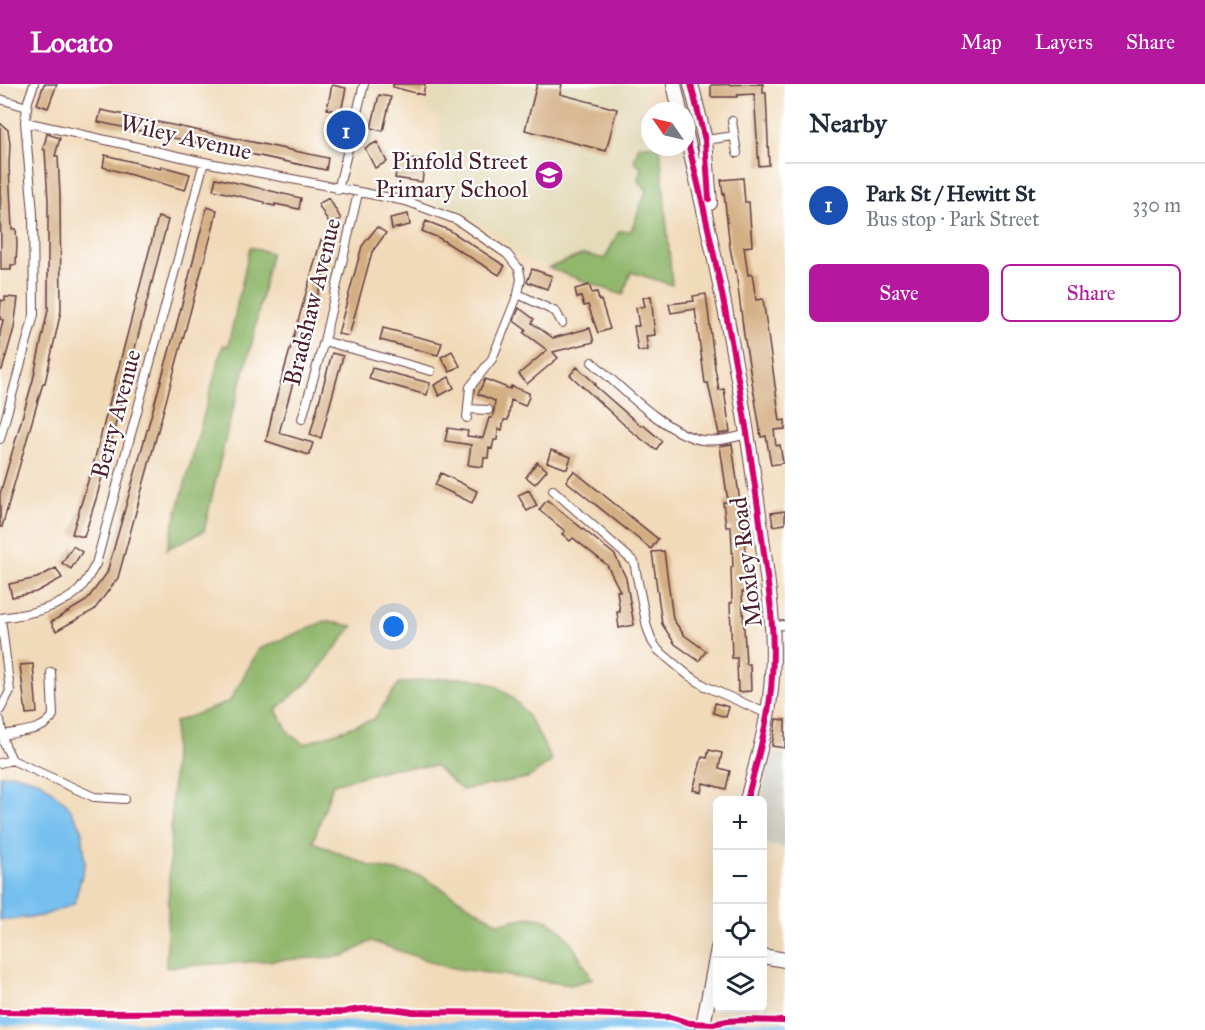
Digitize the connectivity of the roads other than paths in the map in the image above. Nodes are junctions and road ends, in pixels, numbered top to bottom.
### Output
1 (34, 84) edge
2 (364, 84) edge
3 (674, 84) edge
4 (691, 84) edge
5 (0, 99) edge
6 (678, 102) edge
7 (27, 107) junction
8 (732, 120) dead end
9 (25, 122) junction
10 (734, 136) junction
11 (705, 140) junction
12 (737, 153) dead end
13 (691, 156) edge
14 (204, 162) junction
15 (338, 190) junction
16 (358, 193) junction
17 (713, 247) junction
18 (518, 294) junction
19 (562, 323) dead end
20 (324, 341) junction
21 (592, 362) dead end
22 (431, 371) dead end
23 (468, 409) junction
24 (488, 410) dead end
25 (467, 418) dead end
26 (302, 419) dead end
27 (748, 434) junction
28 (0, 439) edge
29 (553, 490) dead end
30 (1, 618) edge
31 (779, 625) edge
32 (51, 672) dead end
33 (0, 710) edge
34 (768, 714) junction
35 (0, 720) edge
36 (3, 735) junction
37 (12, 760) junction
38 (0, 763) edge
39 (748, 796) edge
40 (125, 799) dead end
41 (767, 956) edge
42 (716, 958) edge
43 (785, 960) edge
44 (713, 989) edge
45 (710, 995) junction
46 (702, 1030) edge

1 - 7 street
2 - 15 street
3 - 6 main road
4 - 11 main road, Moxley Road
5 - 7 street
7 - 9 street
8 - 10 street
9 - 14 street, Wiley Avenue
9 - 28 street
10 - 11 street
10 - 12 street
11 - 17 main road, Moxley Road
13 - 17 main road, Moxley Road
14 - 15 street, Wiley Avenue
14 - 30 street, Berry Avenue
15 - 16 street, Wiley Avenue
16 - 18 street, Wiley Avenue
16 - 20 street, Bradshaw Avenue
17 - 27 main road, Moxley Road
18 - 19 street
18 - 23 street
20 - 22 street
20 - 26 street, Bradshaw Avenue
21 - 27 street
23 - 24 street
23 - 25 street
27 - 31 main road, Moxley Road
29 - 34 street
30 - 33 street
31 - 34 main road, Moxley Road
32 - 36 street
34 - 39 main road, Moxley Road
35 - 36 street
36 - 37 street
37 - 38 street
37 - 40 street
41 - 43 main road
42 - 45 main road
44 - 45 main road
45 - 46 main road

